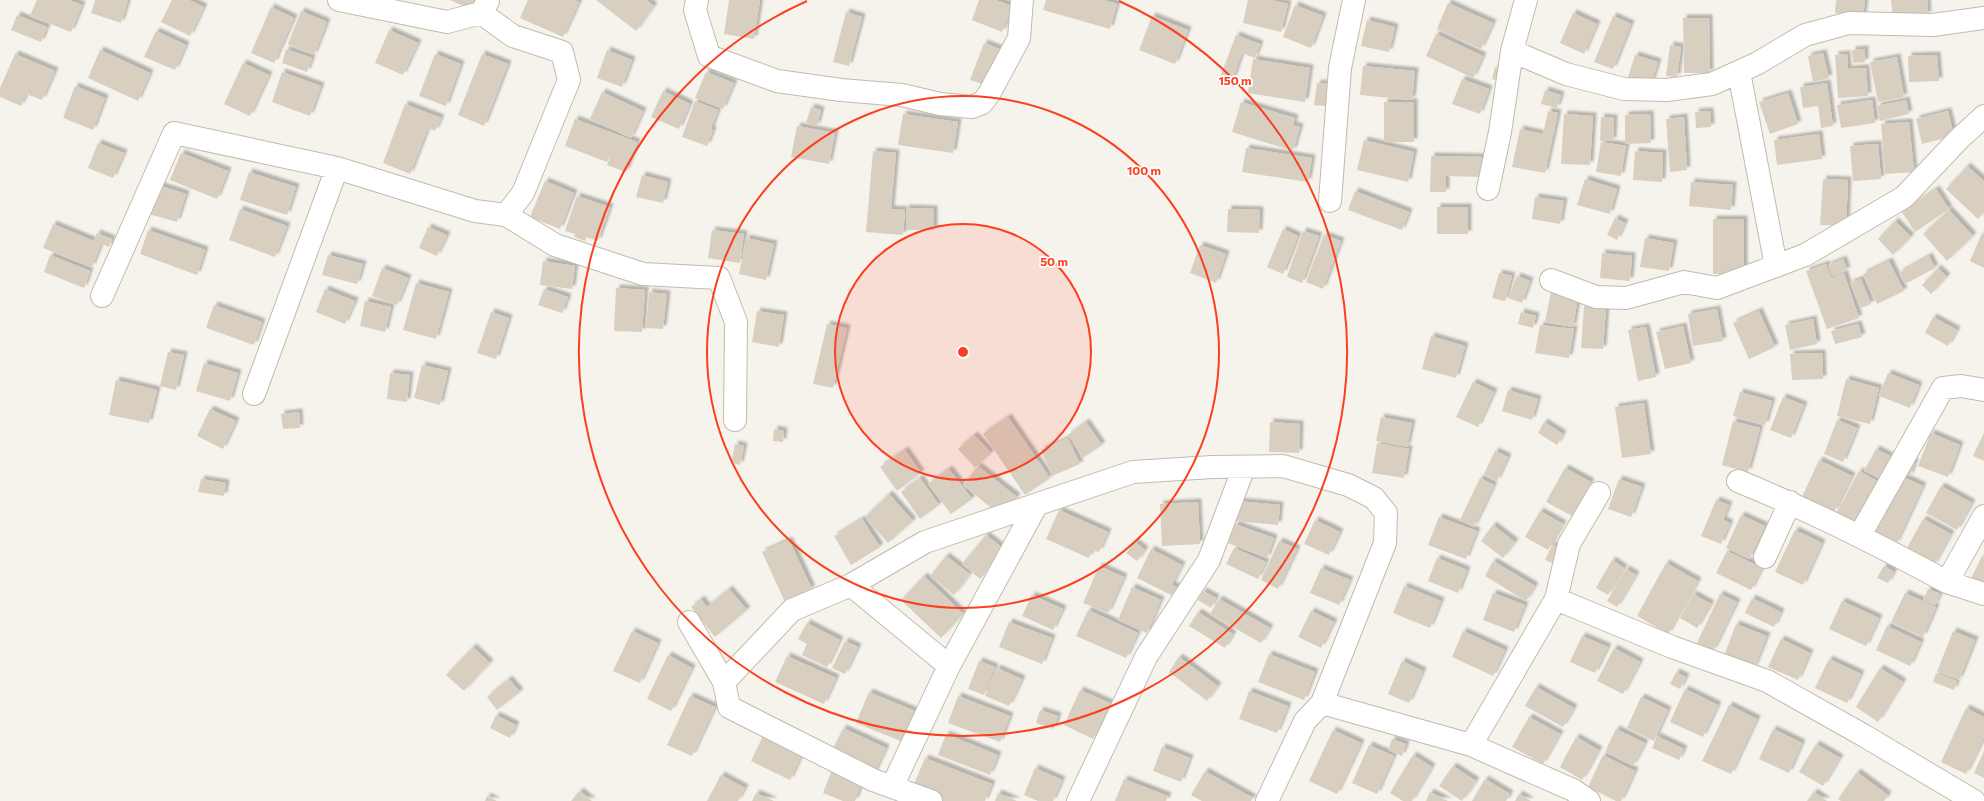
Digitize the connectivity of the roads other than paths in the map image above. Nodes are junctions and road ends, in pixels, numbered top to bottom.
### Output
1 (339, 0) edge
2 (697, 0) edge
3 (1022, 0) edge
4 (1354, 0) edge
5 (1526, 0) edge
6 (485, 6) edge
7 (1984, 18) edge
8 (1512, 51) junction
9 (1739, 72) junction
10 (1984, 116) edge
11 (337, 168) junction
12 (1488, 189) dead end
13 (1330, 201) dead end
14 (506, 215) junction
15 (1776, 266) junction
16 (1551, 280) dead end
17 (102, 296) dead end
18 (1984, 390) edge
19 (254, 394) dead end
20 (735, 420) dead end
21 (1244, 467) junction
22 (1738, 481) dead end
23 (1599, 493) dead end
24 (1790, 502) junction
25 (1036, 506) junction
26 (1984, 516) edge
27 (1860, 535) junction
28 (1765, 557) dead end
29 (1947, 582) junction
30 (851, 585) junction
31 (1984, 594) edge
32 (1556, 599) junction
33 (689, 622) dead end
34 (949, 666) junction
35 (724, 682) junction
36 (1322, 703) junction
37 (1471, 745) junction
38 (892, 787) junction
39 (931, 801) edge
40 (1078, 801) edge
41 (1267, 801) edge
42 (1590, 801) edge
43 (1974, 801) edge

1 - 6 street
2 - 3 street
4 - 13 street
5 - 8 street
6 - 14 street
7 - 9 street
8 - 9 street
8 - 12 street
9 - 15 street
10 - 15 street
11 - 14 street
11 - 17 street
11 - 19 street
14 - 20 street
15 - 16 street
18 - 27 street
21 - 25 street
21 - 36 street
21 - 40 street
22 - 24 street
23 - 32 street
24 - 27 street
24 - 28 street
25 - 30 street
25 - 34 street
26 - 29 street
27 - 29 street
29 - 31 street
30 - 34 street
30 - 35 street
32 - 37 street
32 - 43 street
33 - 35 street
34 - 38 street
35 - 38 street
36 - 37 street
36 - 41 street
37 - 42 street
38 - 39 street

